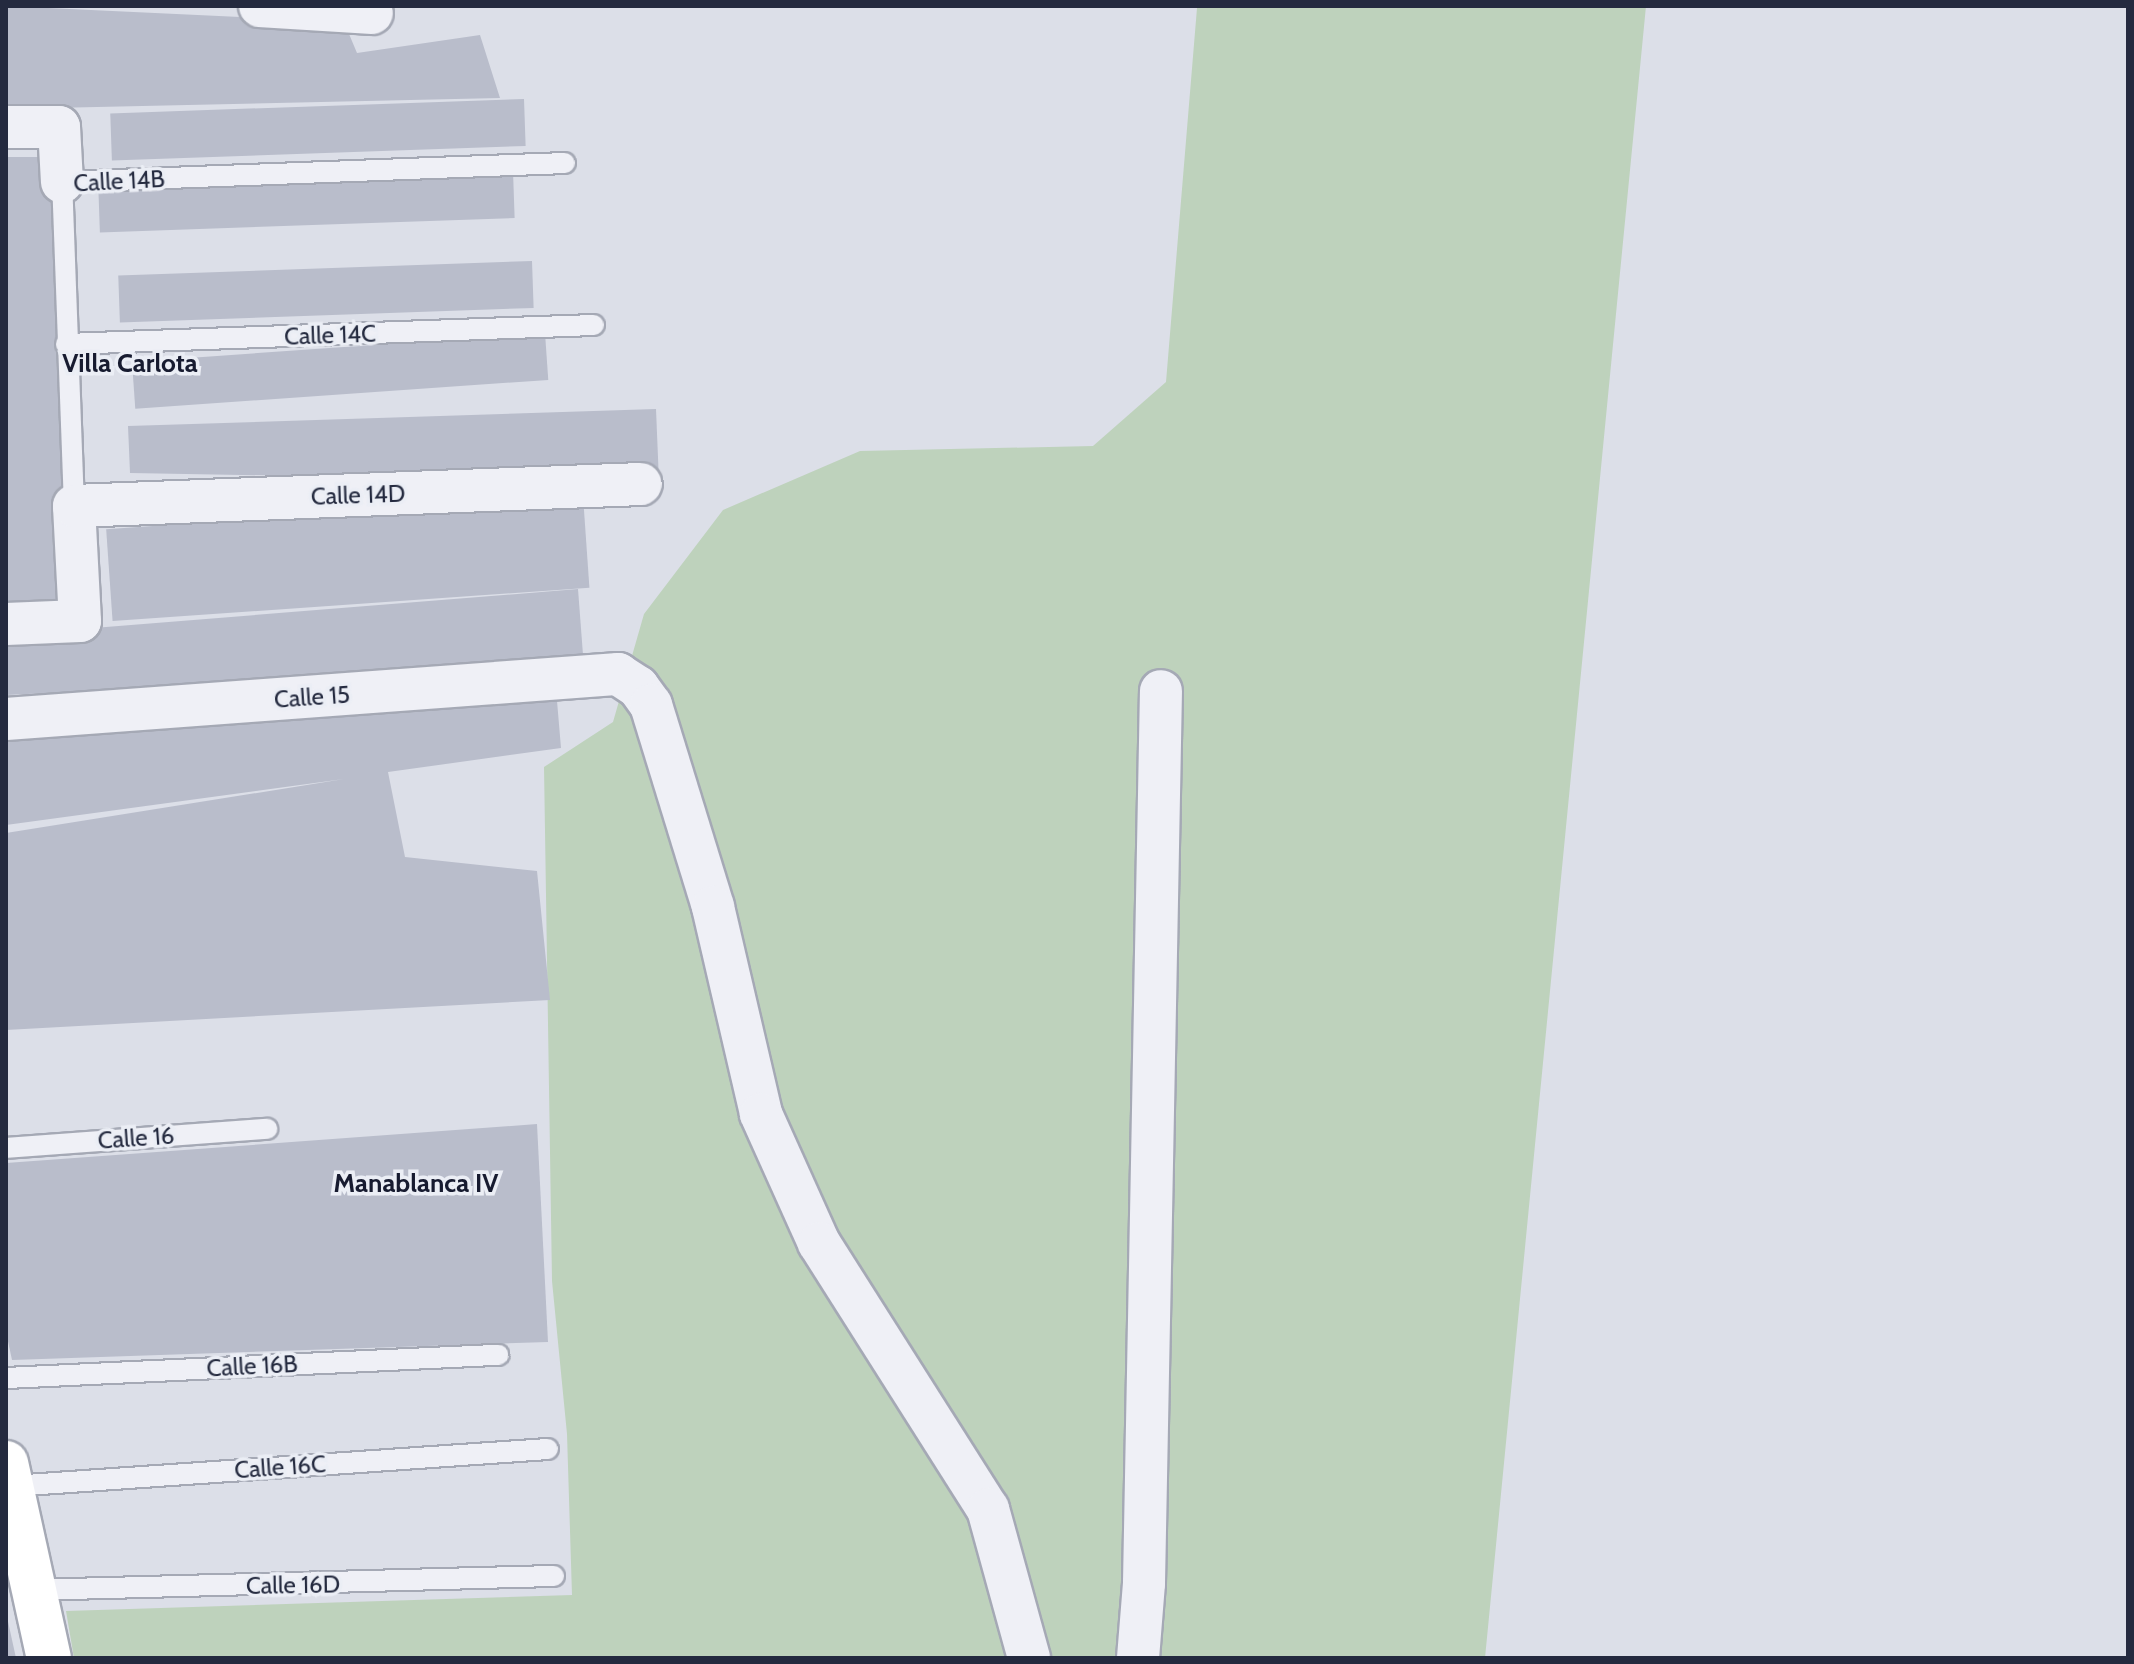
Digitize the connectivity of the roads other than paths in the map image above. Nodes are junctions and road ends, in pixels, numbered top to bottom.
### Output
1 (260, 6) edge
2 (372, 13) dead end
3 (6, 127) edge
4 (565, 163) dead end
5 (62, 182) junction
6 (594, 325) dead end
7 (66, 344) junction
8 (641, 484) dead end
9 (74, 506) junction
10 (6, 624) edge
11 (1161, 691) dead end
12 (6, 719) edge
13 (267, 1129) dead end
14 (6, 1148) edge
15 (498, 1355) dead end
16 (6, 1378) edge
17 (548, 1449) dead end
18 (9, 1475) edge
19 (554, 1576) dead end
20 (32, 1590) junction
21 (49, 1658) edge
22 (1029, 1658) edge
23 (1138, 1658) edge

1 - 2 street
3 - 5 street
4 - 5 lane, Calle 14B
5 - 7 lane, Calle 14B
6 - 7 lane, Calle 14C
7 - 9 lane, Calle 14B
8 - 9 street, Calle 14D
9 - 10 street, Calle 14B
11 - 23 street
12 - 22 street, Calle 15
13 - 14 lane, Calle 16
15 - 16 lane, Calle 16B
17 - 18 lane, Calle 16C
18 - 20 street
19 - 20 lane, Calle 16D
20 - 21 street

